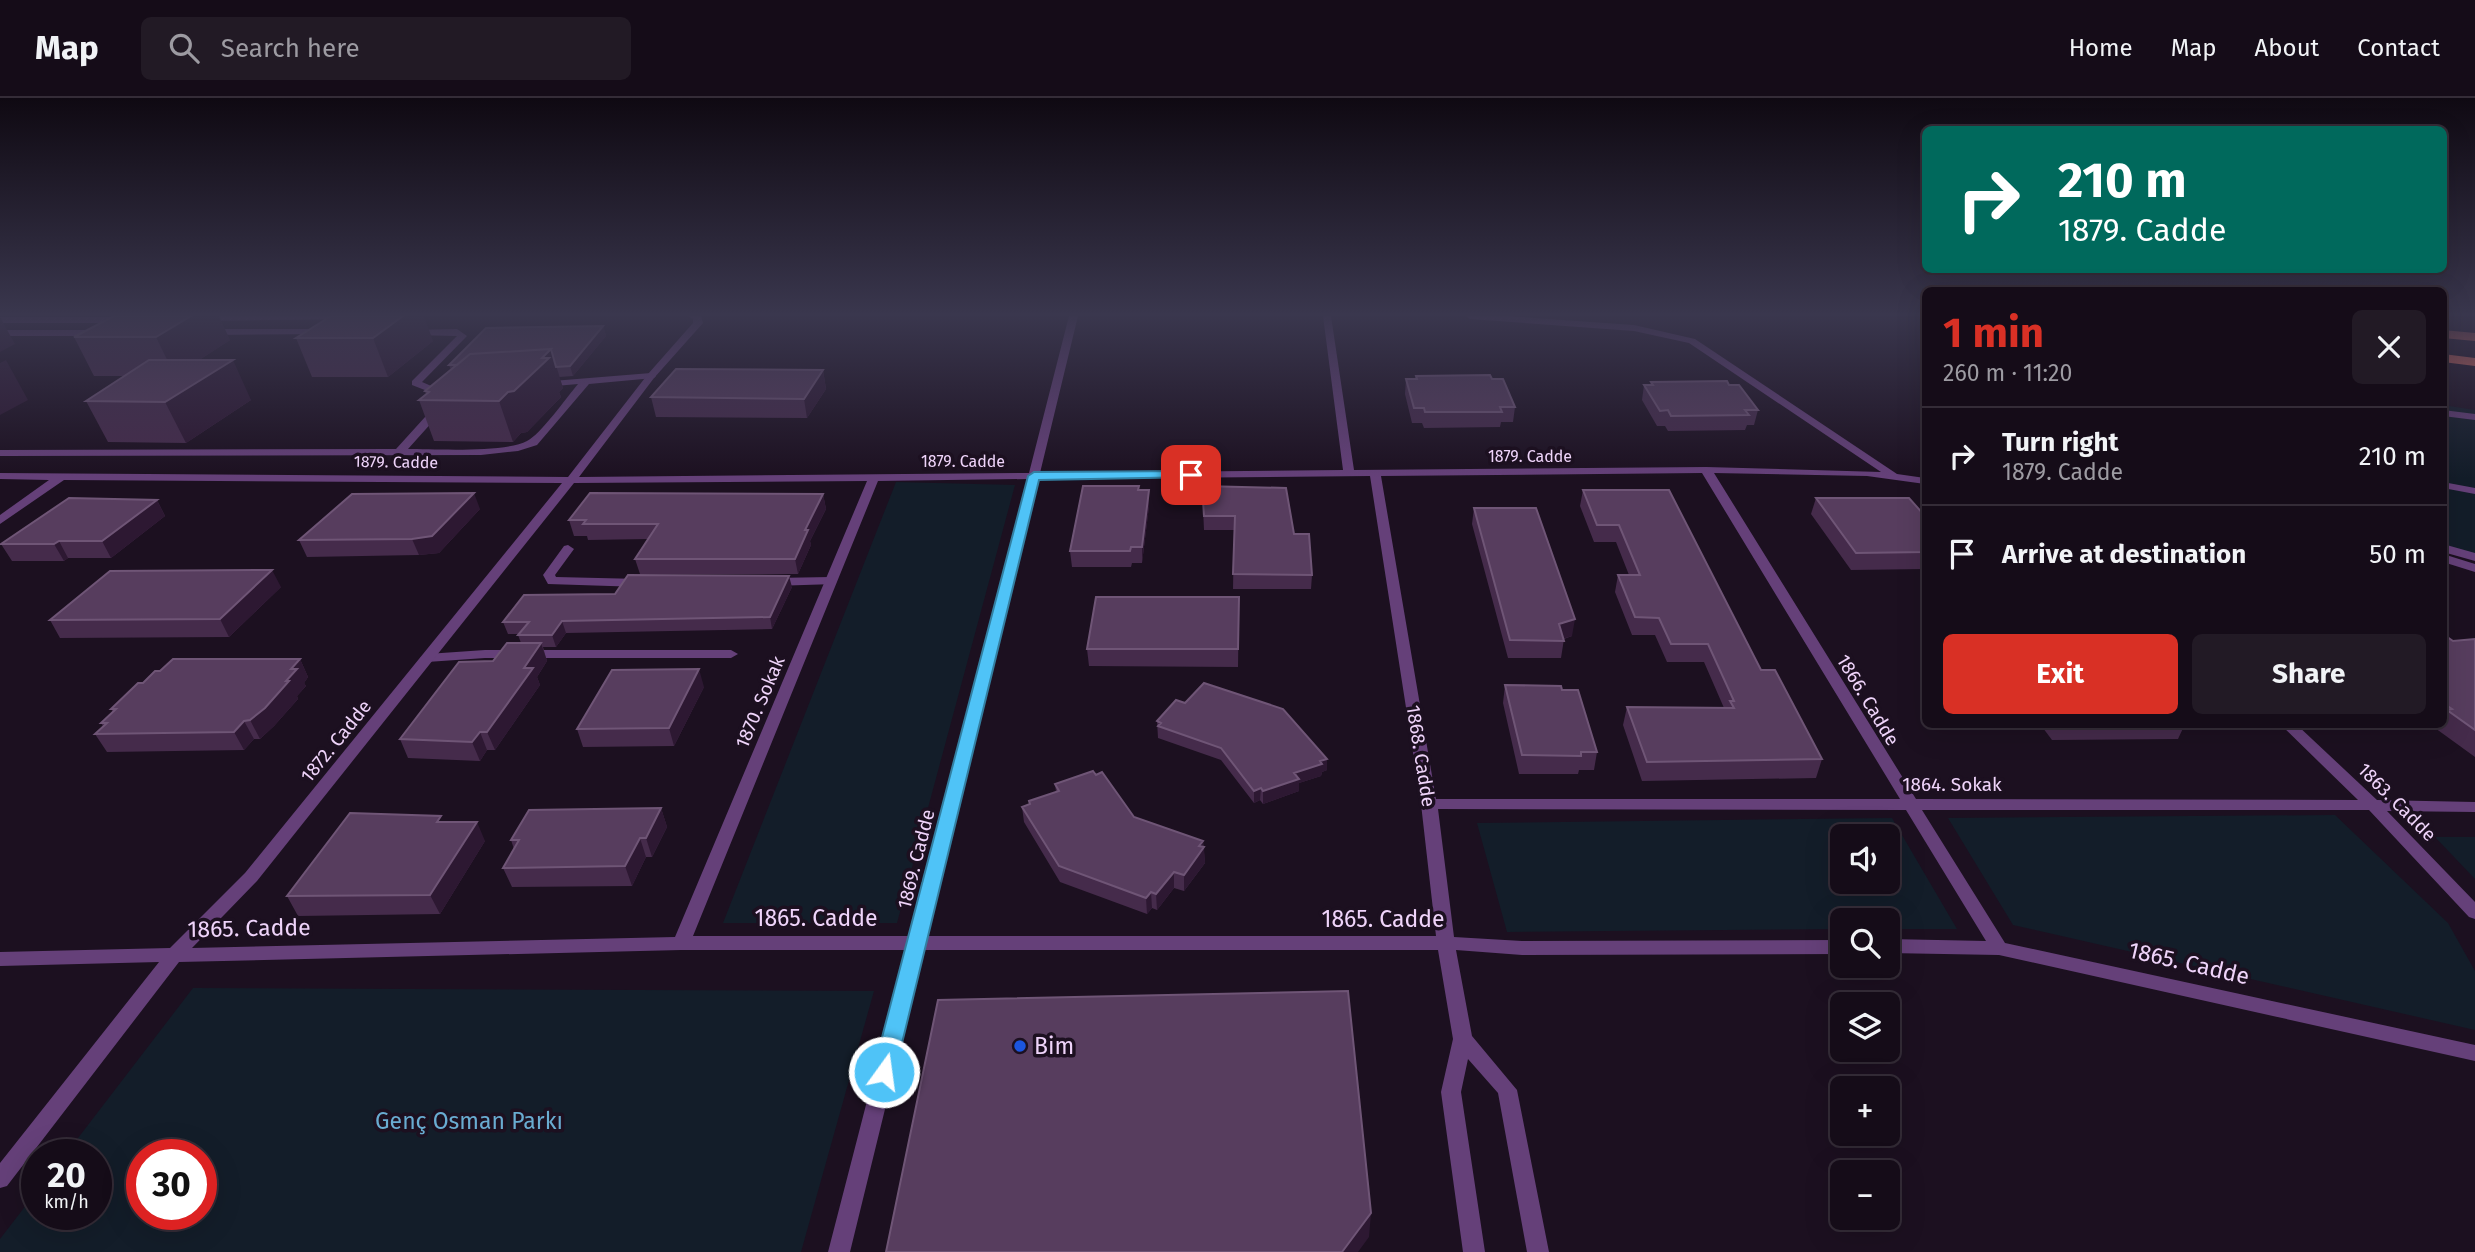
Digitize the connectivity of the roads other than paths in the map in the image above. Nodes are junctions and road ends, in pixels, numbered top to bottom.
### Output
1 (429, 370) edge
2 (656, 370) edge
3 (1061, 370) edge
4 (1335, 370) edge
5 (1735, 370) edge
6 (651, 376) junction
7 (586, 381) junction
8 (535, 384) edge
9 (2447, 414) edge
10 (2475, 417) edge
11 (399, 452) junction
12 (0, 453) edge
13 (1706, 470) junction
14 (1349, 473) junction
15 (1375, 473) junction
16 (1894, 475) junction
17 (0, 476) edge
18 (62, 476) junction
19 (1034, 476) junction
20 (874, 477) junction
21 (571, 480) junction
22 (1922, 480) edge
23 (2447, 486) edge
24 (2475, 491) edge
25 (0, 520) edge
26 (568, 549) dead end
27 (2447, 549) edge
28 (2475, 557) edge
29 (2447, 559) edge
30 (2475, 568) edge
31 (831, 581) junction
32 (657, 582) edge
33 (764, 582) edge
34 (731, 654) dead end
35 (427, 658) junction
36 (2291, 728) edge
37 (1429, 804) junction
38 (1909, 804) junction
39 (2373, 804) junction
40 (2475, 807) edge
41 (2475, 913) edge
42 (681, 943) junction
43 (916, 943) junction
44 (1446, 943) junction
45 (1900, 946) edge
46 (1830, 947) edge
47 (1999, 948) junction
48 (175, 954) junction
49 (0, 959) edge
50 (1463, 1039) junction
51 (2475, 1053) edge
52 (0, 1179) edge
53 (839, 1252) edge
54 (1474, 1252) edge
55 (1538, 1252) edge

1 - 11 street
2 - 6 street, 1872. Cadde
3 - 19 street, 1869. Cadde
4 - 14 street
5 - 16 street
6 - 7 street
6 - 21 street, 1872. Cadde
7 - 8 street
7 - 11 street
9 - 10 street
11 - 12 street
13 - 15 street, 1879. Cadde
13 - 16 street, 1879. Cadde
13 - 38 street, 1866. Cadde
14 - 15 street, 1879. Cadde
14 - 19 street, 1879. Cadde
15 - 37 street, 1868. Cadde
16 - 22 street, 1879. Cadde
17 - 18 street, 1879. Cadde
18 - 21 street, 1879. Cadde
18 - 25 street
19 - 20 street, 1879. Cadde
19 - 43 street, 1869. Cadde
20 - 21 street, 1879. Cadde
20 - 31 street, 1870. Sokak
21 - 35 street, 1872. Cadde
23 - 24 street
26 - 32 street
27 - 28 street
29 - 30 street
31 - 33 street
31 - 42 street, 1870. Sokak
34 - 35 street
35 - 48 street, 1872. Cadde
36 - 39 street, 1863. Cadde
37 - 38 street, 1864. Sokak
37 - 44 street, 1868. Cadde
38 - 39 street, 1864. Sokak
38 - 47 street, 1866. Cadde
39 - 40 street, 1864. Sokak
39 - 41 street, 1863. Cadde
42 - 43 street, 1865. Cadde
42 - 48 street, 1865. Cadde
43 - 44 street, 1865. Cadde
43 - 53 street, 1869. Cadde
44 - 46 street, 1865. Cadde
44 - 50 street, 1868. Cadde
45 - 47 street, 1865. Cadde
47 - 51 street, 1865. Cadde
48 - 49 street, 1865. Cadde
48 - 52 street, 1872. Cadde
50 - 54 street, 1868. Cadde
50 - 55 street

